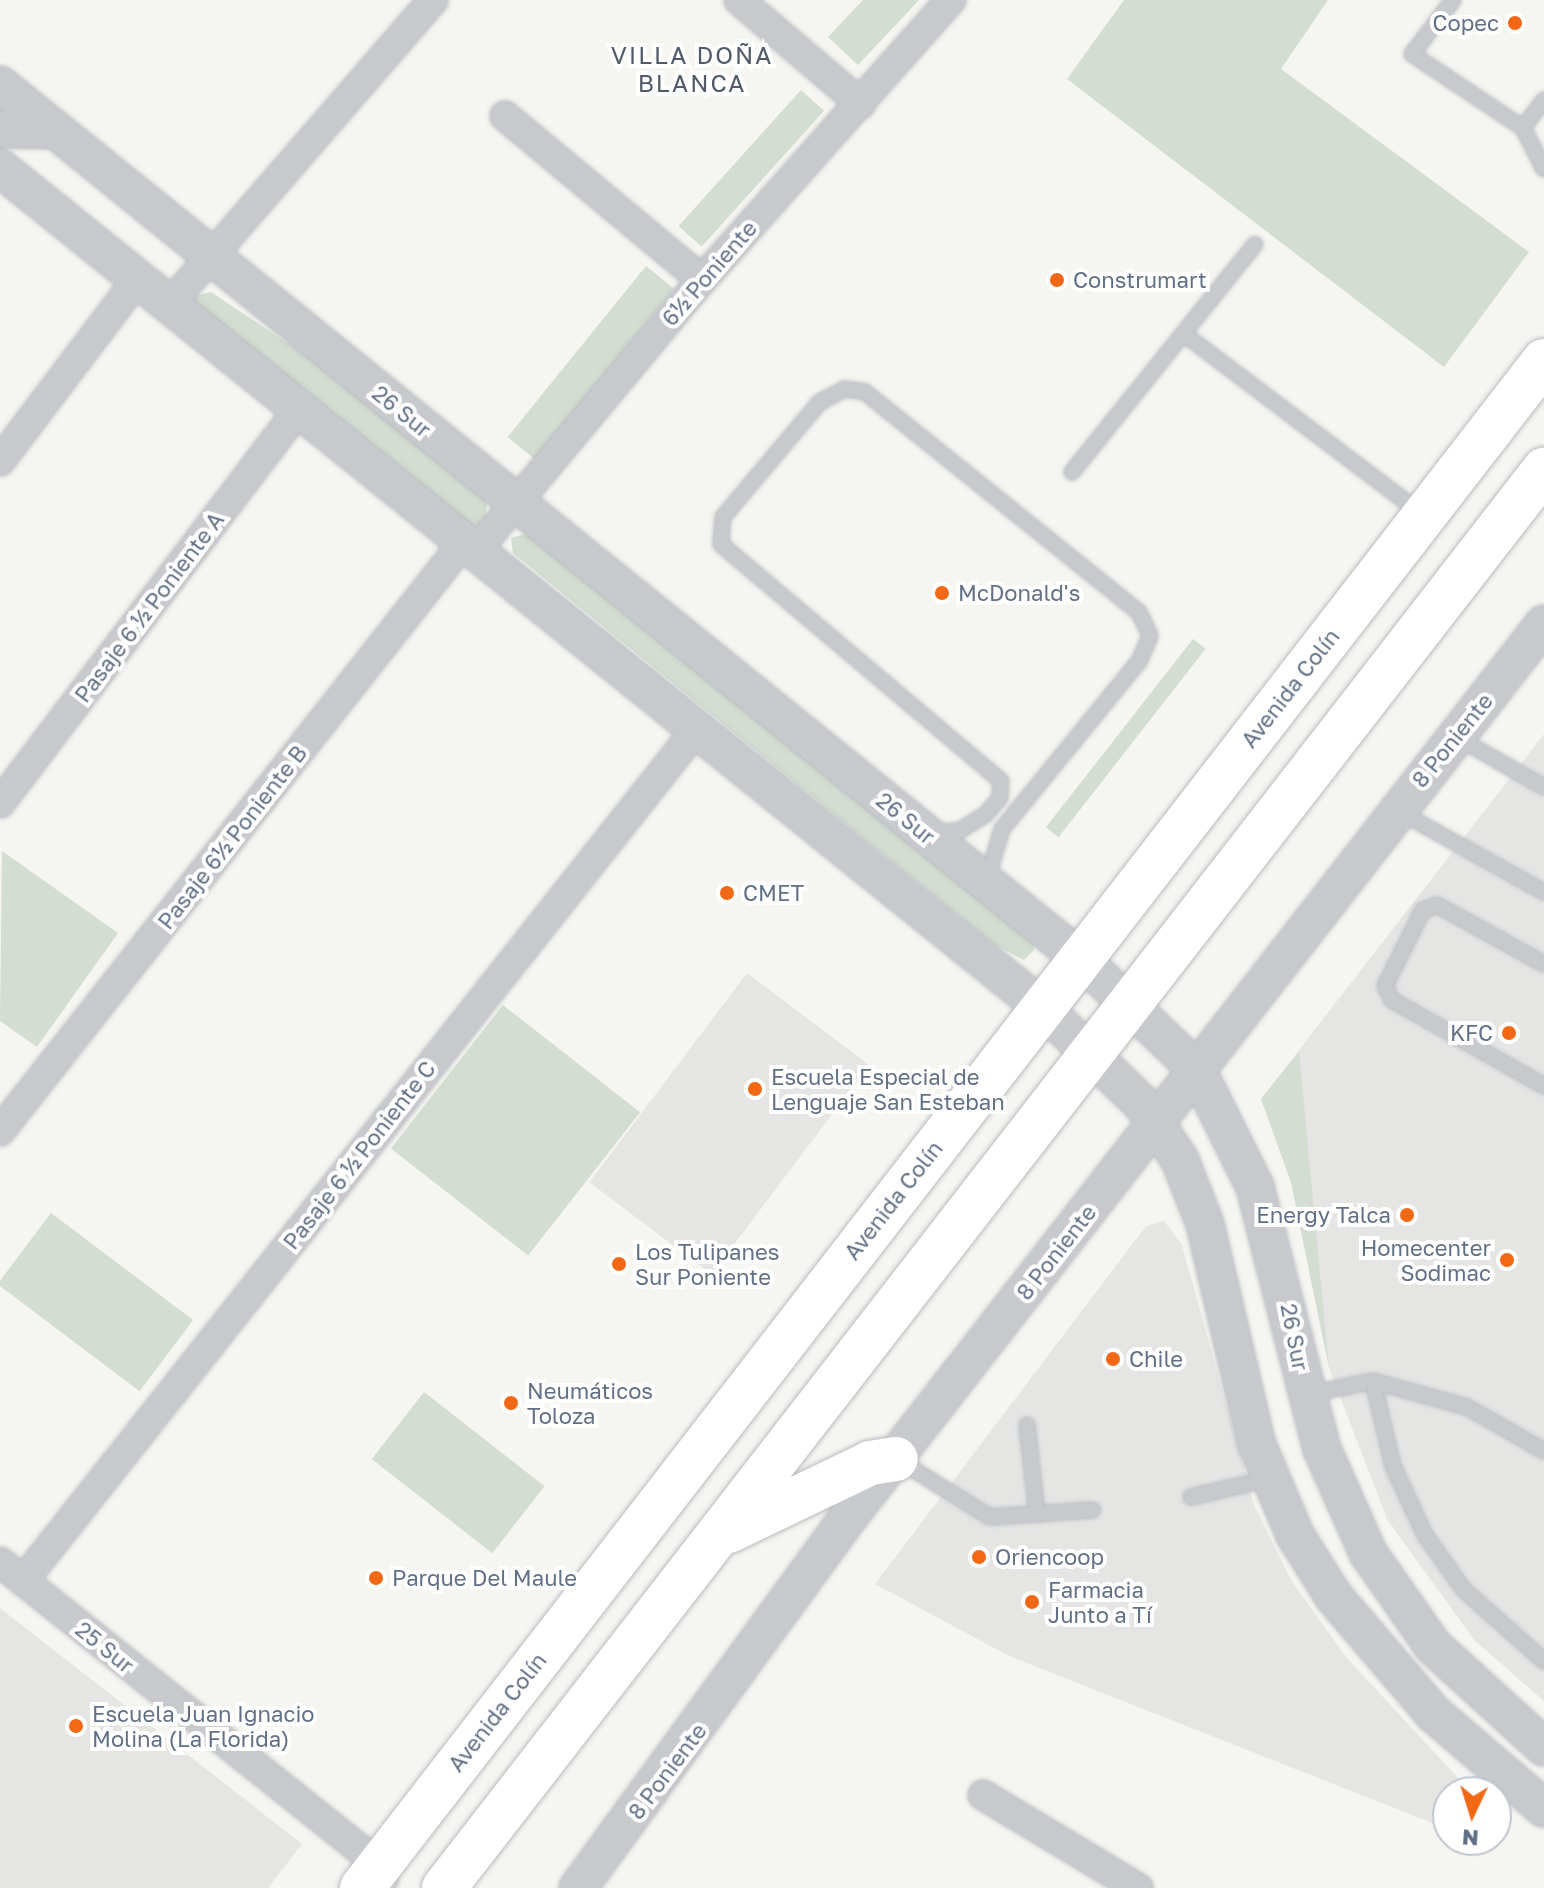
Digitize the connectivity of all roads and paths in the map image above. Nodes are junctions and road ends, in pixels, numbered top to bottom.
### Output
1 (433, 0) edge
2 (739, 0) edge
3 (951, 0) edge
4 (1453, 0) edge
5 (0, 85) edge
6 (1544, 100) edge
7 (861, 104) junction
8 (505, 116) dead end
9 (1523, 128) junction
10 (0, 129) edge
11 (55, 130) junction
12 (0, 168) edge
13 (1544, 169) edge
14 (1255, 244) dead end
15 (208, 255) junction
16 (137, 280) junction
17 (702, 280) junction
18 (168, 306) junction
19 (1184, 334) junction
20 (1544, 361) edge
21 (298, 410) junction
22 (0, 461) edge
23 (1544, 470) edge
24 (1072, 472) dead end
25 (516, 500) junction
26 (1424, 515) junction
27 (469, 548) junction
28 (1544, 624) edge
29 (696, 730) junction
30 (1456, 737) junction
31 (1544, 787) edge
32 (0, 803) edge
33 (1396, 810) junction
34 (925, 834) junction
35 (986, 884) junction
36 (1544, 892) edge
37 (1081, 959) junction
38 (1544, 964) edge
39 (1131, 1004) junction
40 (1043, 1008) junction
41 (1092, 1052) junction
42 (1197, 1070) junction
43 (1544, 1086) edge
44 (1157, 1121) junction
45 (0, 1131) edge
46 (1373, 1381) junction
47 (1306, 1395) junction
48 (1027, 1425) dead end
49 (1544, 1451) edge
50 (896, 1459) junction
51 (1269, 1479) junction
52 (1191, 1497) dead end
53 (1093, 1510) dead end
54 (1037, 1514) junction
55 (714, 1542) junction
56 (0, 1562) edge
57 (23, 1581) junction
58 (1544, 1661) edge
59 (1544, 1747) edge
60 (1492, 1770) junction
61 (1544, 1772) edge
62 (983, 1795) dead end
63 (1544, 1808) edge
64 (376, 1880) edge
65 (444, 1888) edge
66 (578, 1888) edge
67 (1138, 1888) edge

1 - 15 street
2 - 7 street
3 - 7 street, 6½ Poniente
4 - 9 lane
5 - 11 street, 26 Sur
6 - 9 lane
7 - 17 street, 6½ Poniente
8 - 17 street
9 - 13 lane
10 - 11 street
11 - 15 street, 26 Sur
12 - 16 street
14 - 19 lane
15 - 18 street
15 - 25 street, 26 Sur
16 - 18 street
16 - 22 street
17 - 25 street, 6½ Poniente
18 - 21 street
19 - 24 lane
19 - 26 lane
20 - 26 main road, Avenida Colín
21 - 27 street
21 - 32 street, Pasaje 6 ½ Poniente A
23 - 39 main road
25 - 27 street, 6½ Poniente
25 - 34 street, 26 Sur
26 - 37 main road, Avenida Colín
27 - 29 street
27 - 45 street, Pasaje 6½ Poniente B
28 - 30 street, 8 Poniente
29 - 40 street
29 - 57 street, Pasaje 6 ½ Poniente C
30 - 31 lane
30 - 33 street, 8 Poniente
33 - 36 lane
33 - 42 street, 8 Poniente
34 - 35 street, 26 Sur
34 - 35 lane
35 - 37 street, 26 Sur
37 - 39 street, 26 Sur
37 - 40 main road, Avenida Colín
38 - 43 lane
39 - 41 main road
39 - 42 street, 26 Sur
40 - 41 street
40 - 64 main road, Avenida Colín
41 - 44 street
41 - 55 main road
42 - 44 street, 8 Poniente
42 - 47 street, 26 Sur
44 - 50 street, 8 Poniente
44 - 51 street
46 - 47 lane
46 - 49 lane
46 - 58 lane
47 - 59 street, 26 Sur
48 - 54 lane
50 - 54 lane
50 - 55 main road
50 - 66 street, 8 Poniente
51 - 52 lane
51 - 60 street
53 - 54 lane
55 - 65 main road
56 - 57 street, 25 Sur
57 - 64 street, 25 Sur
60 - 61 street
60 - 63 street
62 - 67 street

